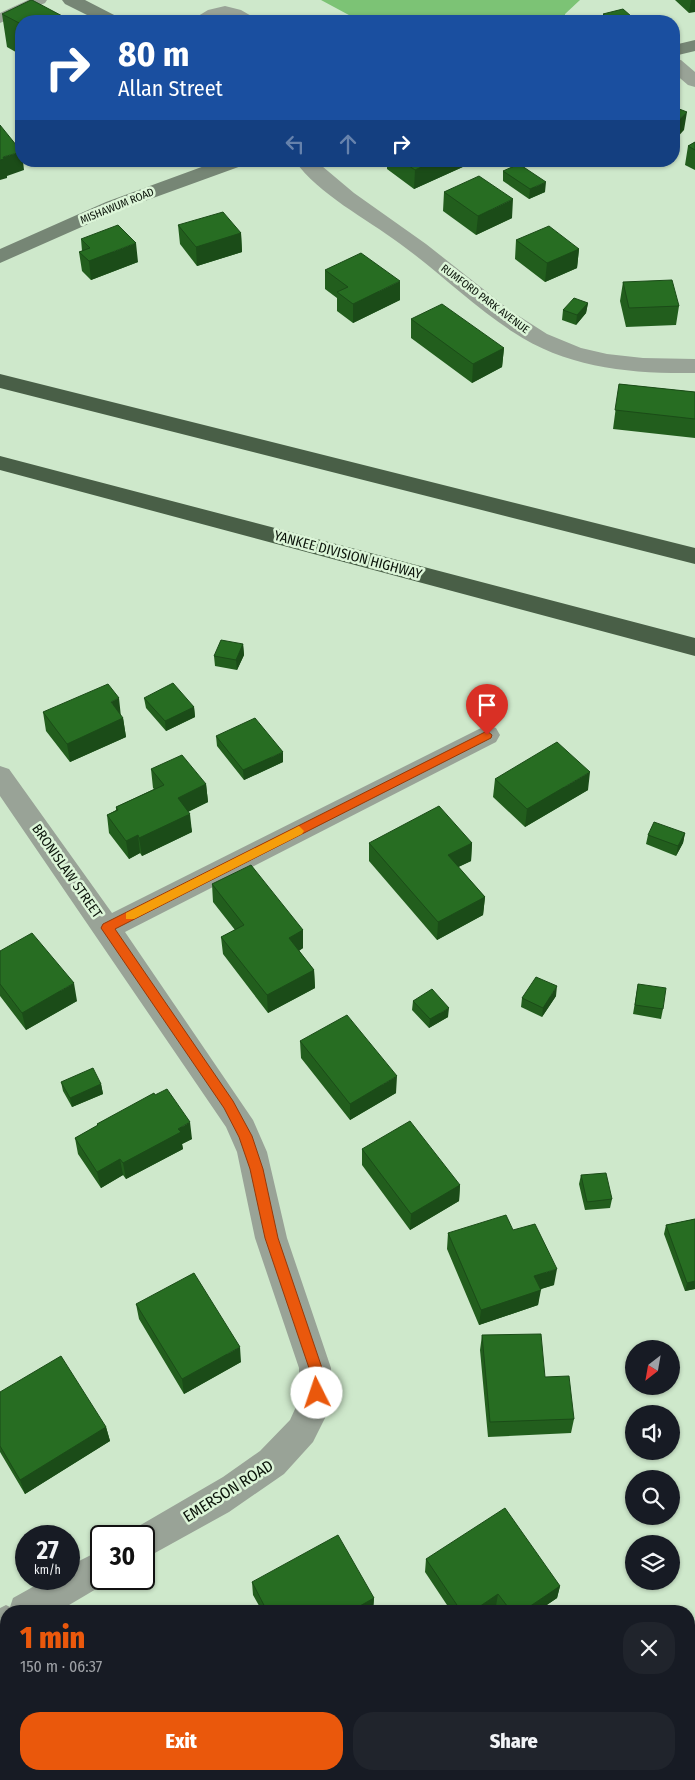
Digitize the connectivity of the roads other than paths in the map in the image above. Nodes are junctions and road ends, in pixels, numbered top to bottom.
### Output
1 (40, 0) edge
2 (71, 0) edge
3 (100, 15) edge
4 (209, 15) edge
5 (240, 15) edge
6 (0, 19) edge
7 (695, 45) edge
8 (680, 49) edge
9 (680, 69) edge
10 (695, 81) edge
11 (220, 167) edge
12 (312, 167) edge
13 (0, 257) edge
14 (695, 366) edge
15 (0, 381) edge
16 (0, 463) edge
17 (695, 556) edge
18 (695, 647) edge
19 (487, 735) dead end
20 (0, 776) edge
21 (107, 928) junction
22 (303, 1429) joint
23 (155, 1535) edge
24 (90, 1573) edge
25 (36, 1605) edge

1 - 6 lane
2 - 3 main road
4 - 5 lane
7 - 8 main road
9 - 10 street
11 - 13 main road, MISHAWUM ROAD
12 - 14 street, RUMFORD PARK AVENUE
15 - 17 highway
16 - 18 highway, YANKEE DIVISION HIGHWAY
19 - 21 street
20 - 21 street, BRONISLAW STREET
21 - 22 street, BRONISLAW STREET
22 - 23 street, EMERSON ROAD
24 - 25 street

